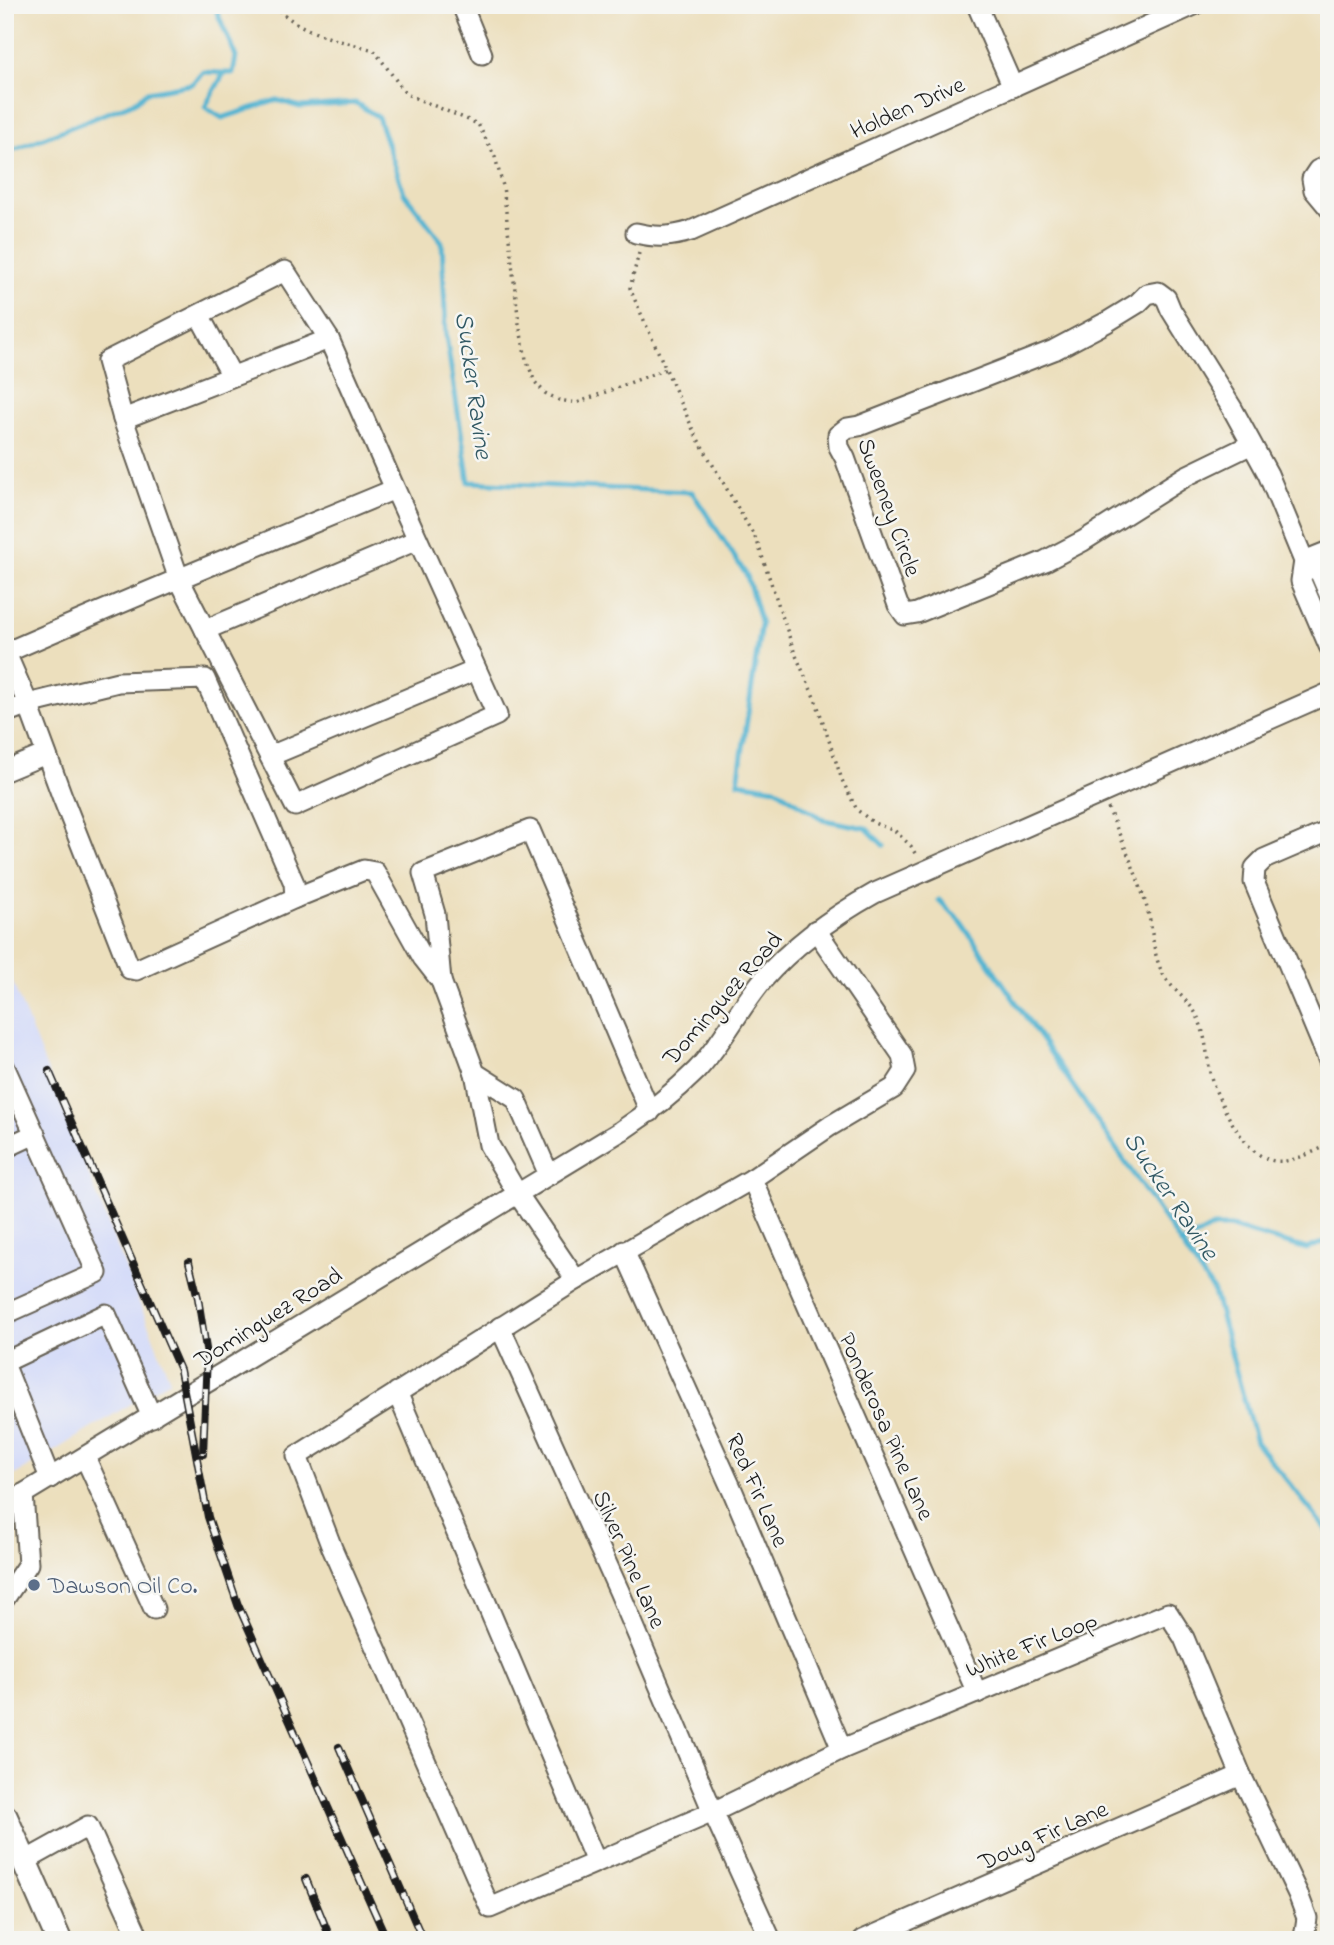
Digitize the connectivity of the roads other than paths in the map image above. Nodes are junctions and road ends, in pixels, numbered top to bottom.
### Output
1 (462, 5) edge
2 (977, 5) edge
3 (1194, 5) edge
4 (482, 54) dead end
5 (1013, 86) junction
6 (1329, 166) edge
7 (1329, 208) edge
8 (640, 234) road end
9 (199, 314) junction
10 (329, 339) junction
11 (232, 376) junction
12 (123, 419) junction
13 (1250, 445) junction
14 (395, 489) junction
15 (417, 540) junction
16 (1329, 551) edge
17 (1304, 561) junction
18 (180, 579) junction
19 (1329, 594) edge
20 (205, 630) junction
21 (1329, 646) edge
22 (6, 653) edge
23 (476, 670) junction
24 (1329, 693) edge
25 (28, 705) junction
26 (5, 713) edge
27 (46, 754) junction
28 (270, 756) junction
29 (5, 771) edge
30 (1329, 831) edge
31 (295, 898) junction
32 (816, 930) junction
33 (441, 981) junction
34 (1329, 1061) edge
35 (5, 1068) edge
36 (475, 1073) junction
37 (650, 1112) junction
38 (35, 1134) junction
39 (5, 1147) edge
40 (549, 1175) junction
41 (752, 1179) junction
42 (517, 1193) junction
43 (624, 1251) junction
44 (576, 1280) junction
45 (5, 1314) edge
46 (499, 1327) junction
47 (5, 1364) edge
48 (397, 1392) junction
49 (152, 1417) junction
50 (85, 1457) junction
51 (50, 1478) junction
52 (23, 1494) junction
53 (5, 1505) edge
54 (5, 1598) edge
55 (154, 1609) dead end
56 (977, 1693) junction
57 (842, 1749) junction
58 (1241, 1775) junction
59 (713, 1812) junction
60 (5, 1816) edge
61 (25, 1861) junction
62 (596, 1862) junction
63 (59, 1940) edge
64 (140, 1940) edge
65 (771, 1940) edge
66 (863, 1940) edge
67 (1301, 1940) edge

1 - 4 street
2 - 5 street
3 - 5 street, Holden Drive
5 - 8 street, Holden Drive
6 - 7 street
9 - 10 street
9 - 11 street
9 - 12 street
10 - 11 street
10 - 14 street
11 - 12 street
12 - 18 street
13 - 13 street, Sweeney Circle
13 - 17 street, Sweeney Circle
14 - 15 street
14 - 18 street
15 - 20 street
15 - 23 street
16 - 17 street
17 - 19 street, Sweeney Circle
17 - 21 street, Sweeney Circle
18 - 20 street
18 - 22 street
20 - 28 street
22 - 25 street
23 - 28 street
23 - 28 street
24 - 32 street, Dominguez Road
25 - 26 street
25 - 27 street
25 - 31 street
27 - 29 street
27 - 31 street
30 - 34 street
31 - 33 street
32 - 37 street, Dominguez Road
32 - 41 street
33 - 36 street
33 - 37 street
35 - 38 street
36 - 40 street
36 - 42 street
37 - 40 street, Dominguez Road
38 - 39 street
38 - 45 street
40 - 42 street, Dominguez Road
41 - 43 street
41 - 56 street, Ponderosa Pine Lane
42 - 44 street
42 - 49 street, Dominguez Road
43 - 44 street
43 - 57 street, Red Fir Lane
44 - 46 street
46 - 48 street
46 - 59 street, Silver Pine Lane
47 - 49 street
47 - 51 street
48 - 62 street
48 - 62 street, White Fir Loop
49 - 50 street, Dominguez Road
50 - 51 street, Dominguez Road
50 - 55 street
51 - 52 street, Dominguez Road
52 - 53 street, Dominguez Road
52 - 54 street
56 - 57 street, White Fir Loop
56 - 58 street, White Fir Loop
57 - 59 street, White Fir Loop
58 - 66 street, Doug Fir Lane
58 - 67 street, White Fir Loop
59 - 62 street, White Fir Loop
59 - 65 street
60 - 61 main road
61 - 63 main road
61 - 64 street

